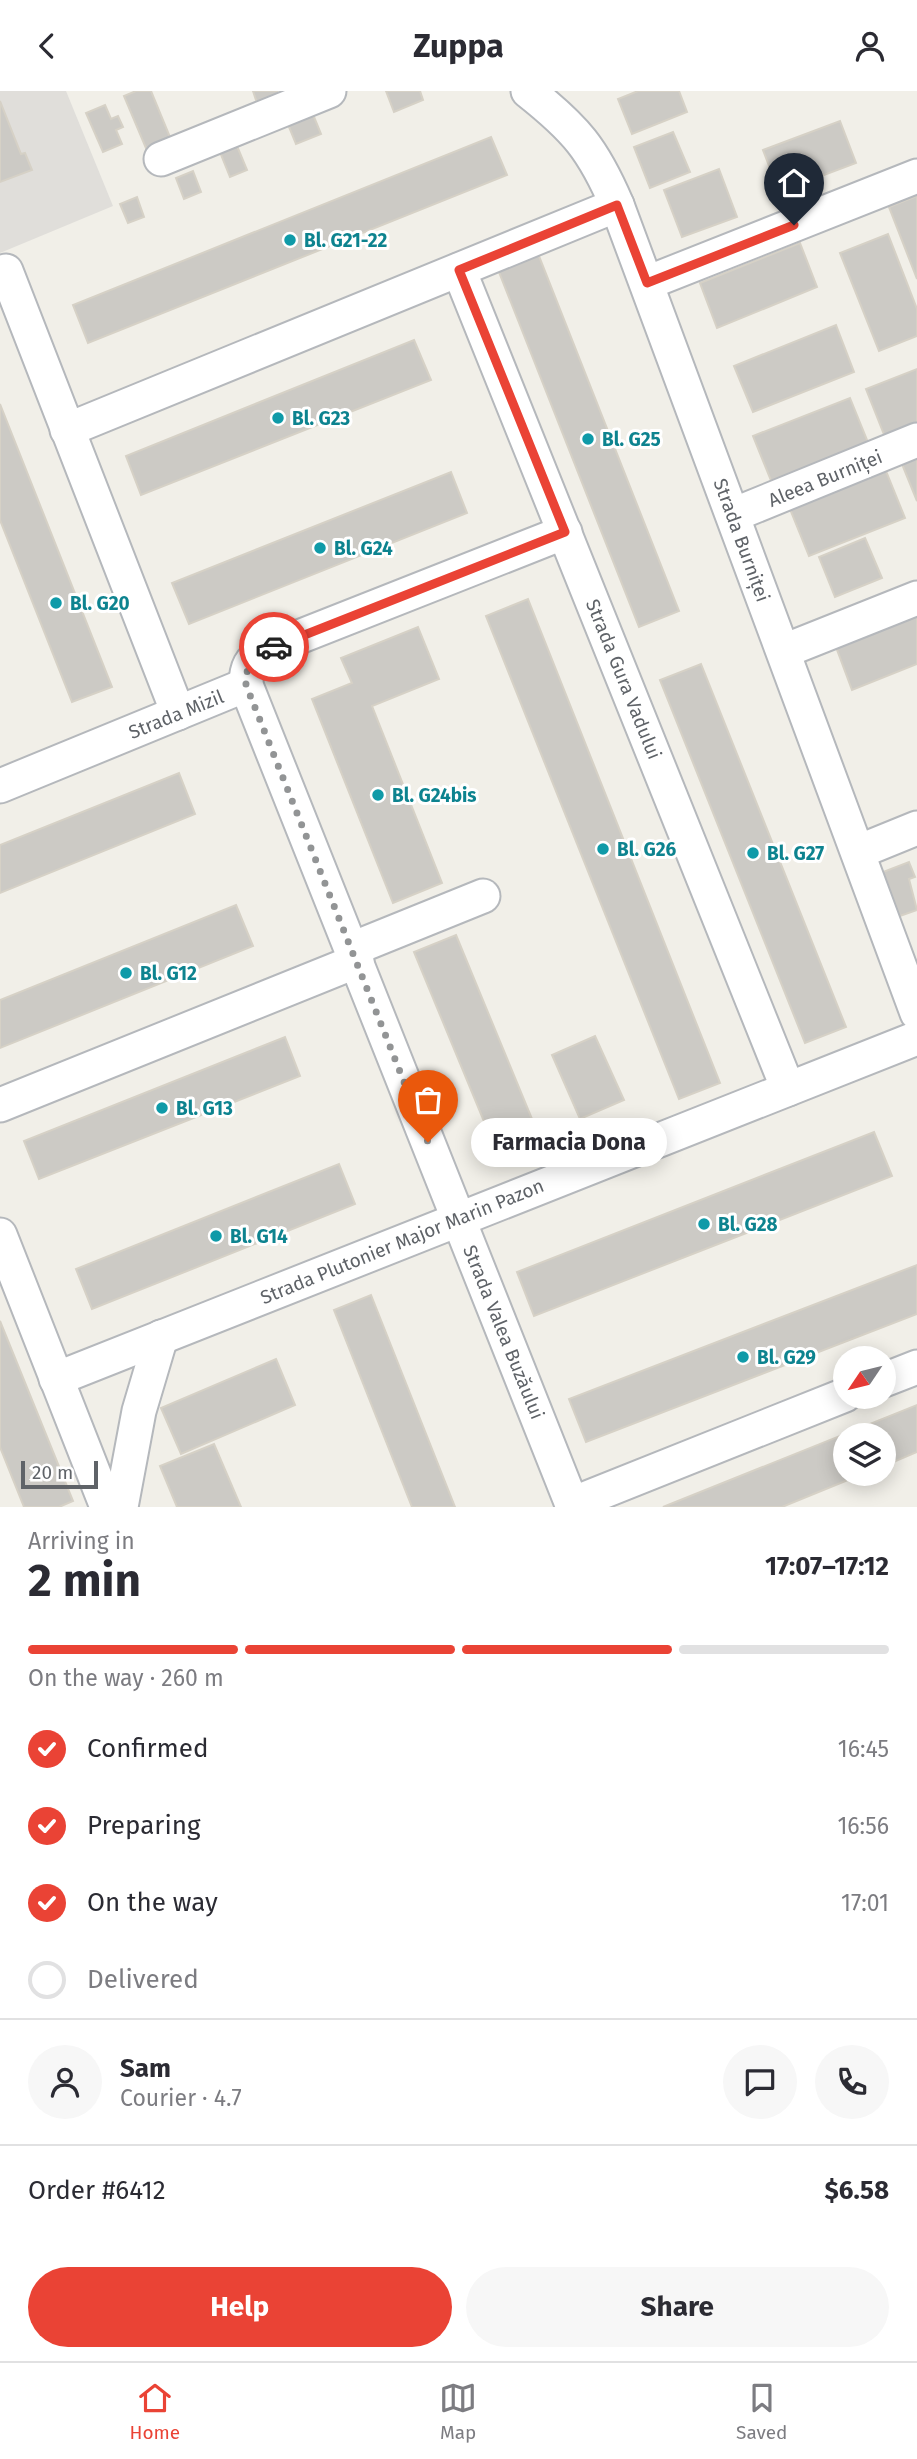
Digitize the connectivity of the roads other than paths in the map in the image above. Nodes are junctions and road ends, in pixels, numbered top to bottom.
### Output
1 (330, 91) edge
2 (528, 91) edge
3 (161, 159) dead end
4 (917, 176) edge
5 (617, 205) junction
6 (459, 270) junction
7 (6, 271) dead end
8 (647, 283) junction
9 (68, 430) junction
10 (917, 440) edge
11 (733, 515) junction
12 (565, 532) junction
13 (917, 598) edge
14 (784, 651) junction
15 (246, 685) junction
16 (178, 713) junction
17 (0, 786) edge
18 (917, 828) edge
19 (858, 852) junction
20 (483, 896) dead end
21 (354, 955) junction
22 (917, 1013) edge
23 (917, 1038) edge
24 (788, 1089) junction
25 (0, 1105) edge
26 (459, 1219) junction
27 (0, 1235) edge
28 (162, 1337) junction
29 (917, 1367) edge
30 (896, 1375) edge
31 (56, 1379) junction
32 (833, 1400) edge
33 (572, 1505) edge
34 (107, 1507) edge
35 (121, 1507) edge

1 - 3 street
2 - 5 street, Strada Burniței
4 - 8 street
5 - 6 street
5 - 8 street, Strada Burniței
6 - 9 street
6 - 12 street, Strada Gura Vadului
7 - 9 street
8 - 11 street, Strada Burniței
9 - 16 street
10 - 11 street, Aleea Burniței
11 - 14 street, Strada Burniței
12 - 15 street, Strada Mizil
12 - 24 street, Strada Gura Vadului
13 - 14 street
14 - 19 street, Strada Burniței
15 - 16 street, Strada Mizil
15 - 21 street, Strada Valea Buzăului
16 - 17 street, Strada Mizil
18 - 19 street
19 - 22 street, Strada Burniței
20 - 21 street
21 - 25 street
21 - 26 street, Strada Valea Buzăului
23 - 24 street, Strada Plutonier Major Marin Pazon
24 - 26 street, Strada Plutonier Major Marin Pazon
26 - 28 street, Strada Plutonier Major Marin Pazon
26 - 33 street, Strada Valea Buzăului
27 - 31 street
28 - 31 street, Strada Plutonier Major Marin Pazon
28 - 35 street
29 - 30 street
31 - 34 street
32 - 33 street

